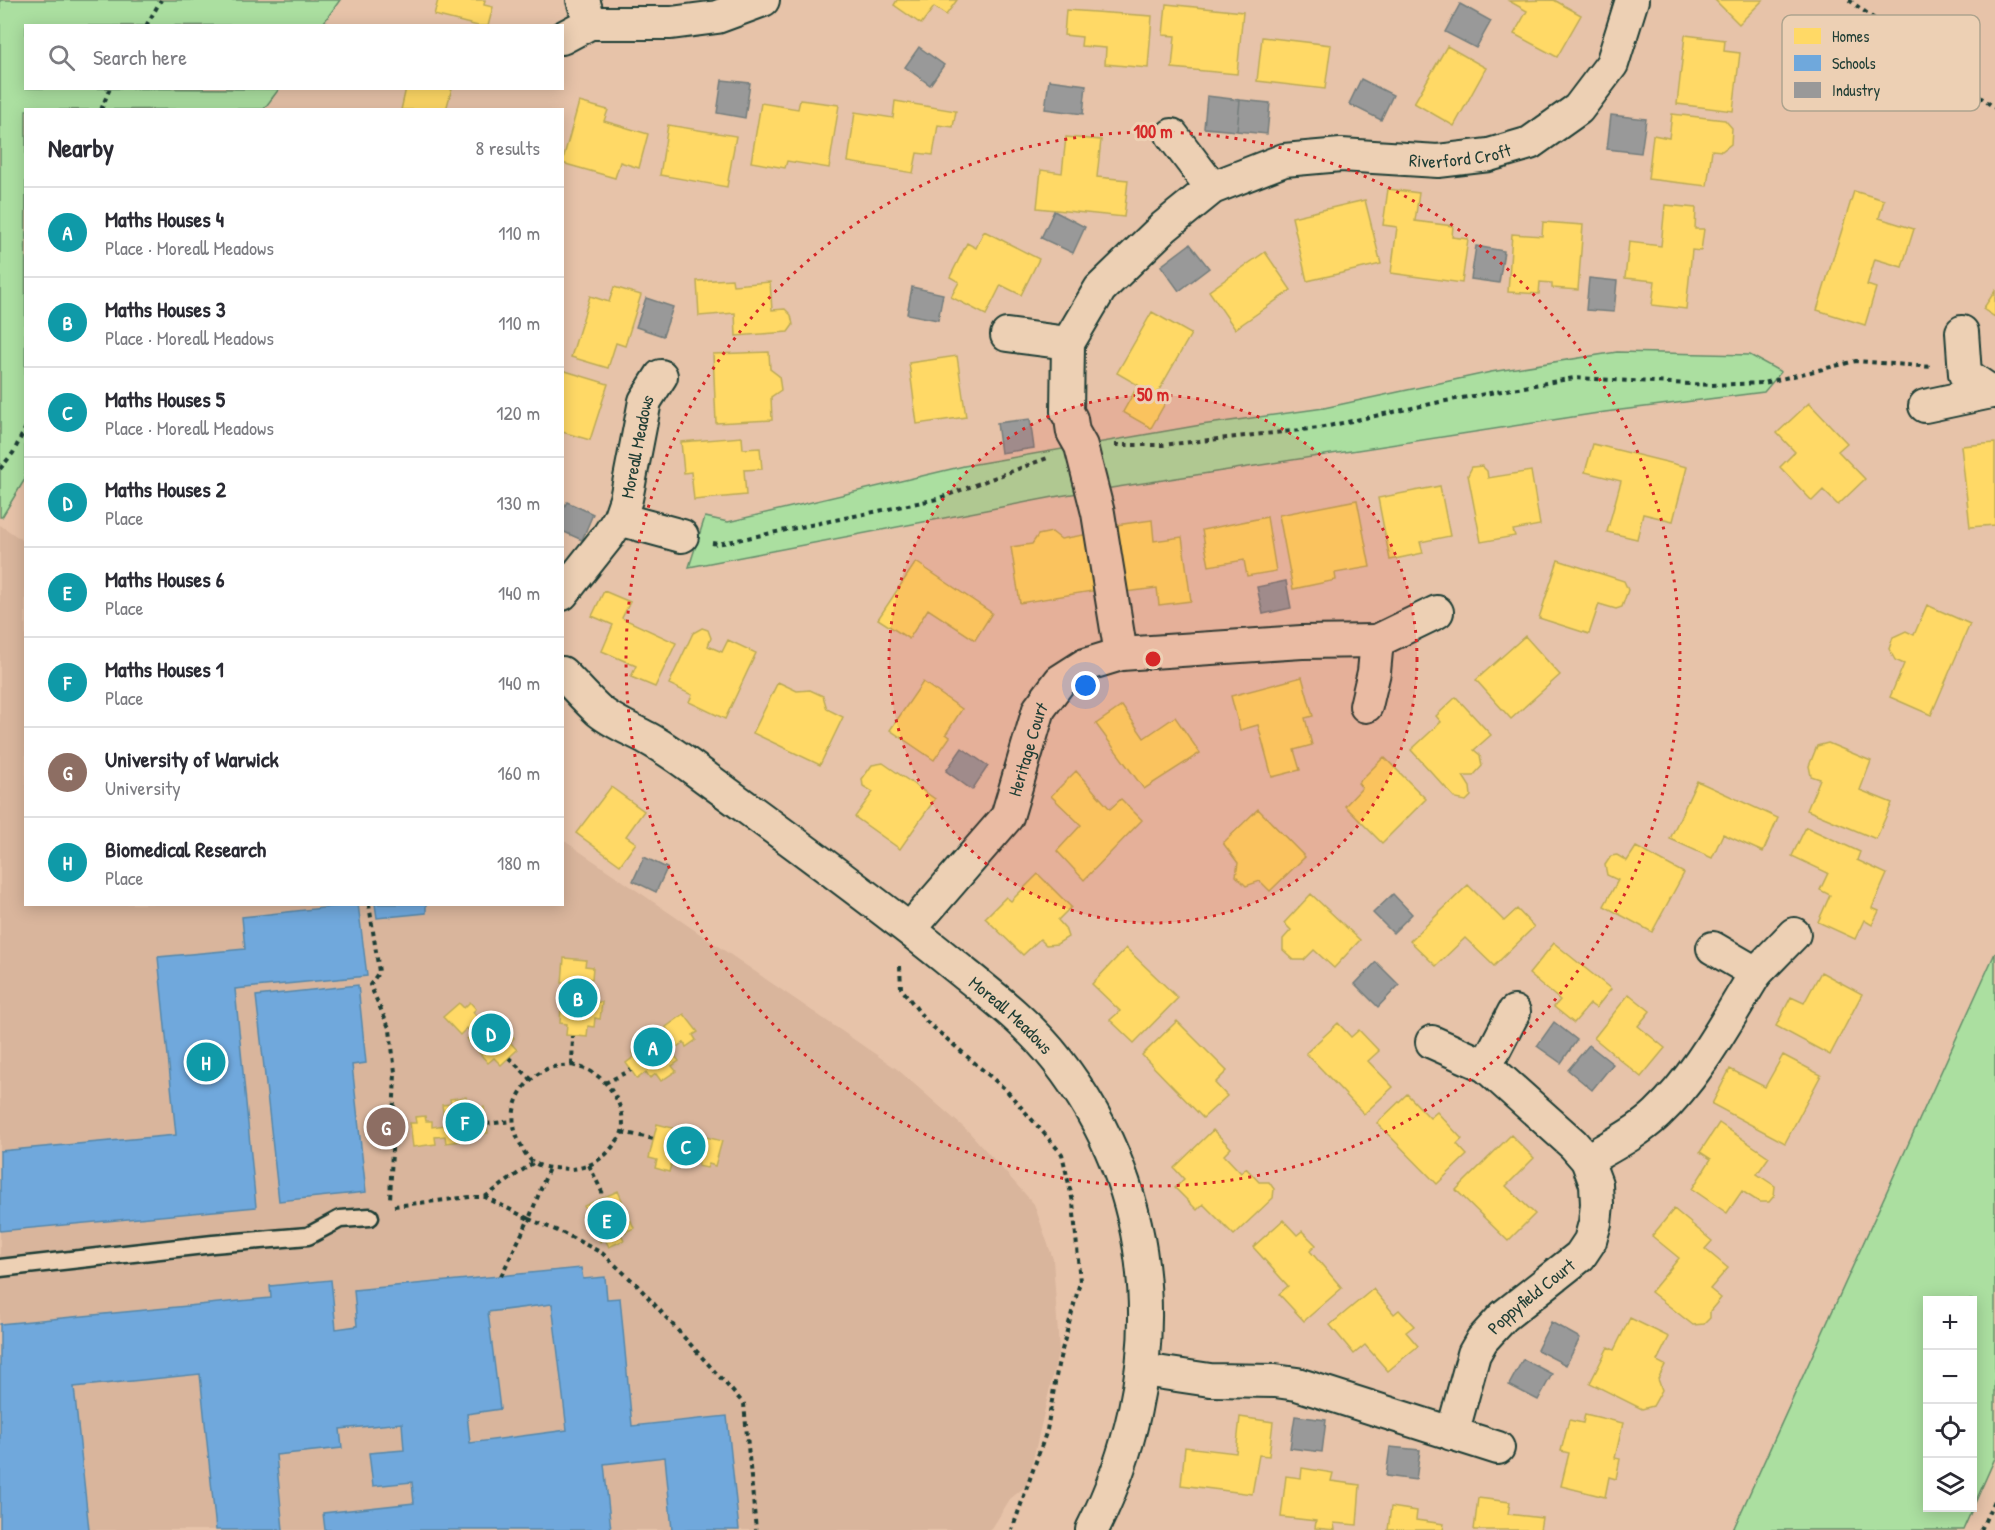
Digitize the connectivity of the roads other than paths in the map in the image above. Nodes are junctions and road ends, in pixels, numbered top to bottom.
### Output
1 (763, 0) edge
2 (1632, 0) edge
3 (587, 12) edge
4 (564, 36) edge
5 (1172, 135) dead end
6 (1212, 188) junction
7 (1962, 332) dead end
8 (1007, 335) dead end
9 (1068, 343) junction
10 (661, 376) dead end
11 (1993, 392) edge
12 (1925, 406) dead end
13 (619, 519) junction
14 (682, 536) road end
15 (564, 591) edge
16 (1437, 612) dead end
17 (1377, 641) junction
18 (1121, 654) junction
19 (564, 675) edge
20 (1366, 706) dead end
21 (909, 929) junction
22 (1794, 934) dead end
23 (1713, 948) dead end
24 (1755, 973) junction
25 (1514, 1012) dead end
26 (1432, 1042) dead end
27 (1486, 1066) junction
28 (1587, 1160) junction
29 (370, 1217) dead end
30 (0, 1268) edge
31 (1143, 1370) junction
32 (1452, 1434) junction
33 (1498, 1448) dead end
34 (1092, 1530) edge

1 - 3 street
2 - 6 street, Riverford Croft
3 - 4 street
5 - 6 street
6 - 9 street, Riverford Croft
7 - 11 street
8 - 9 street
9 - 18 street, Riverford Croft
10 - 13 street, Moreall Meadows
11 - 12 street
13 - 14 street, Moreall Meadows
13 - 15 street, Moreall Meadows
16 - 17 street, Heritage Court
17 - 18 street, Heritage Court
17 - 20 street
18 - 21 street, Heritage Court
19 - 21 street, Moreall Meadows
21 - 31 street, Moreall Meadows
22 - 24 street
23 - 24 street
24 - 28 street
25 - 27 street
26 - 27 street, Poppyfield Court
27 - 28 street, Poppyfield Court
28 - 32 street, Poppyfield Court
29 - 30 lane
31 - 32 street
31 - 34 street, Moreall Meadows
32 - 33 street

